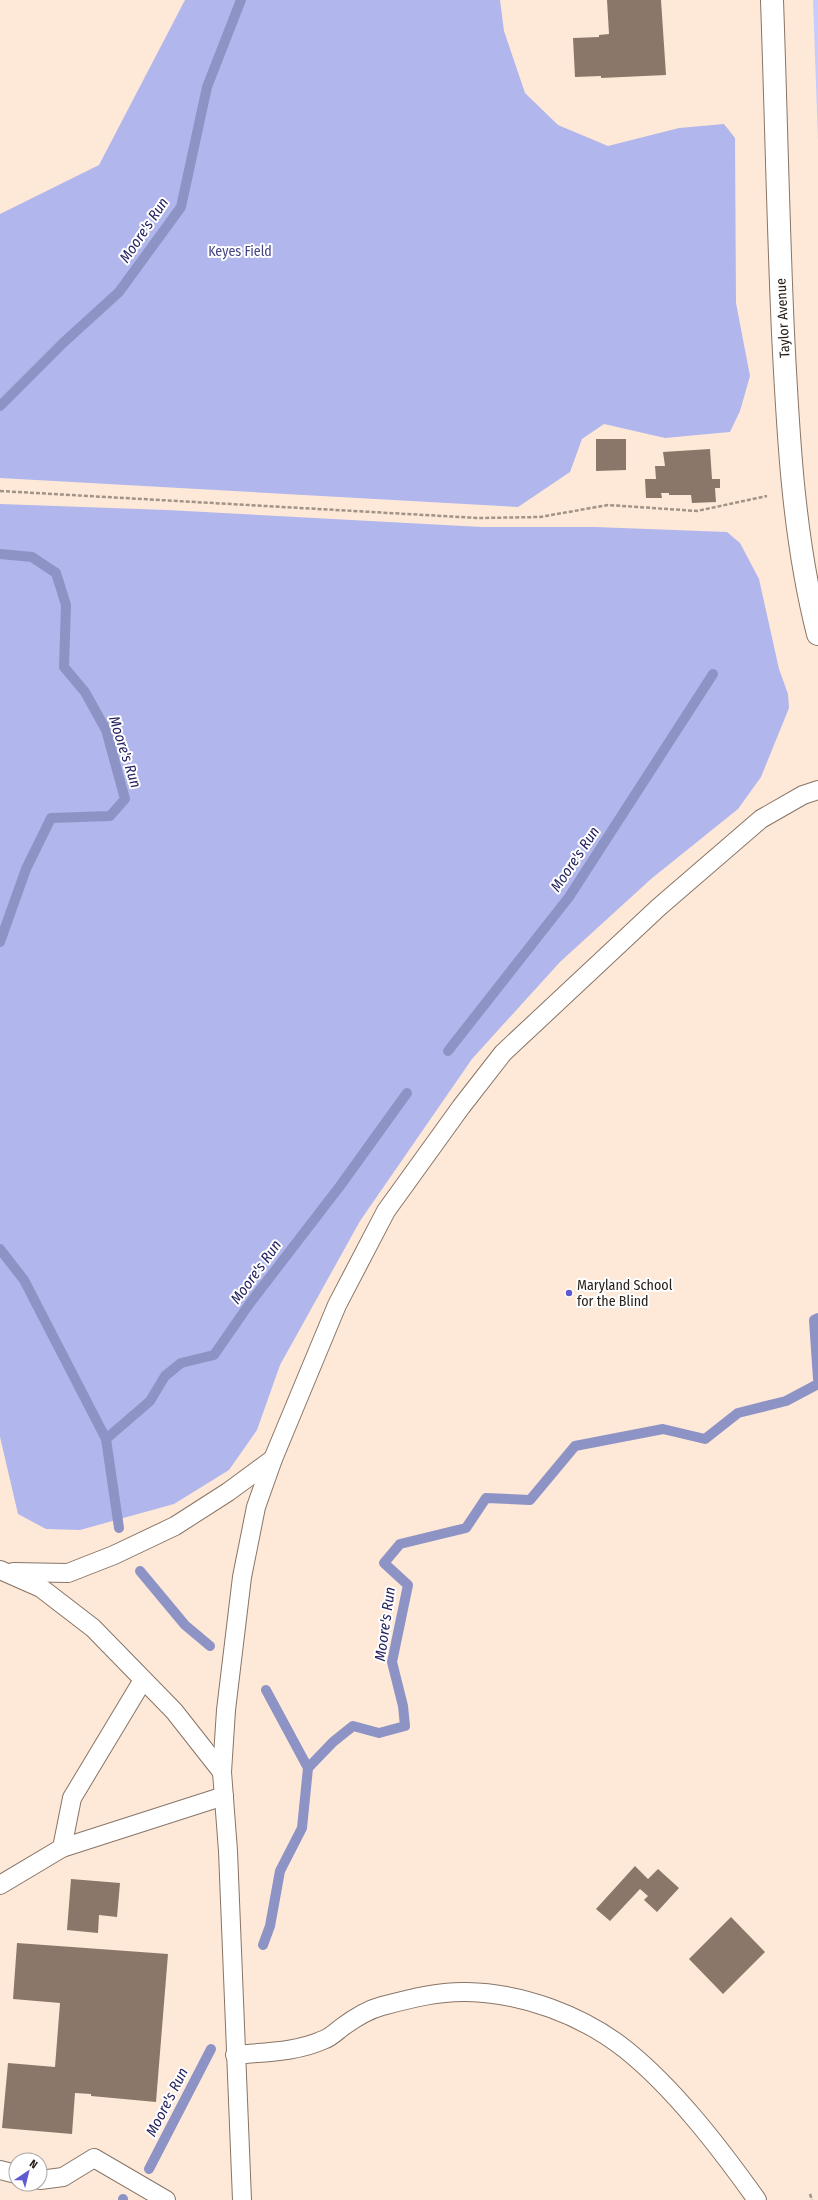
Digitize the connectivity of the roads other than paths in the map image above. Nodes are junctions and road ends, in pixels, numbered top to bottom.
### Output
1 (772, 0) edge
2 (818, 634) edge
3 (818, 790) edge
4 (273, 1459) junction
5 (2, 1571) edge
6 (143, 1680) junction
7 (222, 1772) junction
8 (224, 1796) junction
9 (62, 1848) junction
10 (0, 1886) edge
11 (235, 2055) junction
12 (48, 2179) edge
13 (166, 2200) edge
14 (242, 2200) edge
15 (757, 2200) edge

1 - 2 main road, Taylor Avenue
3 - 4 lane
4 - 5 lane
4 - 7 lane
5 - 6 lane
6 - 7 lane
6 - 9 lane
7 - 8 lane
8 - 9 lane
8 - 11 lane
9 - 10 lane
11 - 14 lane
11 - 15 lane
12 - 13 lane

